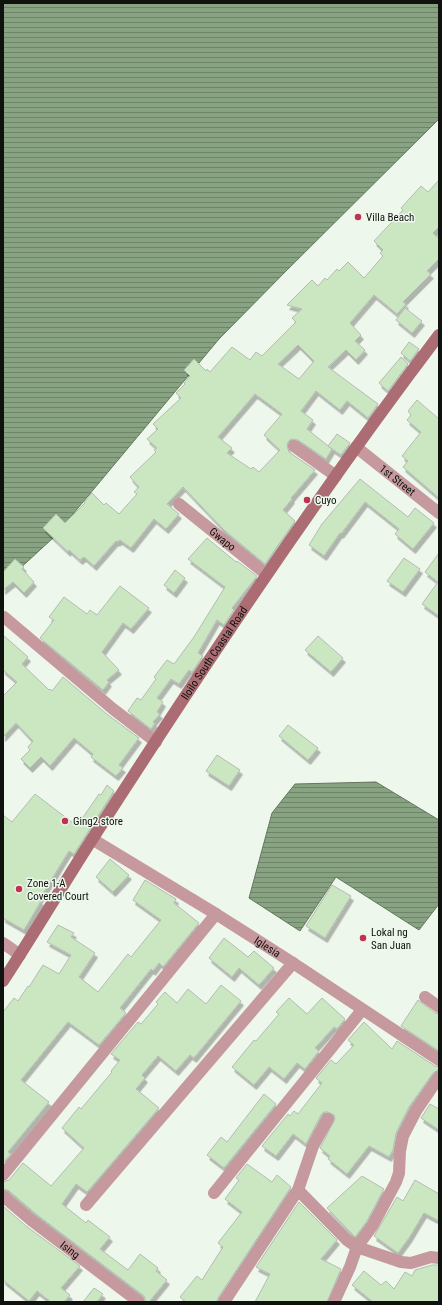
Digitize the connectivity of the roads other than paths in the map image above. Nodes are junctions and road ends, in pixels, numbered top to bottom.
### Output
1 (439, 335) edge
2 (294, 446) dead end
3 (356, 446) junction
4 (336, 476) junction
5 (179, 504) dead end
6 (439, 513) edge
7 (266, 574) junction
8 (4, 617) edge
9 (156, 742) junction
10 (92, 839) junction
11 (216, 914) junction
12 (3, 943) edge
13 (20, 955) junction
14 (293, 963) junction
15 (3, 981) edge
16 (425, 997) dead end
17 (439, 1007) edge
18 (362, 1010) junction
19 (439, 1060) edge
20 (439, 1077) edge
21 (328, 1120) dead end
22 (3, 1175) edge
23 (298, 1190) junction
24 (214, 1193) dead end
25 (3, 1196) edge
26 (86, 1205) dead end
27 (357, 1248) junction
28 (439, 1258) edge
29 (337, 1300) edge
30 (139, 1302) edge
31 (224, 1302) edge

1 - 3 street, Iloilo South Coastal Road
2 - 4 street
3 - 4 street, Iloilo South Coastal Road
3 - 6 street, 1st Street
4 - 7 street, Iloilo South Coastal Road
5 - 7 street, Gwapo
7 - 9 street, Iloilo South Coastal Road
8 - 9 street
9 - 10 street, Iloilo South Coastal Road
10 - 11 street, Iglesia
10 - 13 street, Iloilo South Coastal Road
11 - 14 street, Iglesia
11 - 22 street
12 - 13 street
13 - 15 street, Iloilo South Coastal Road
14 - 18 street, Iglesia
14 - 26 street
16 - 17 street
18 - 19 street, Iglesia
18 - 24 street
20 - 27 street
21 - 23 street
23 - 27 street
23 - 31 street
25 - 30 street, Ising
27 - 28 street
27 - 29 street

